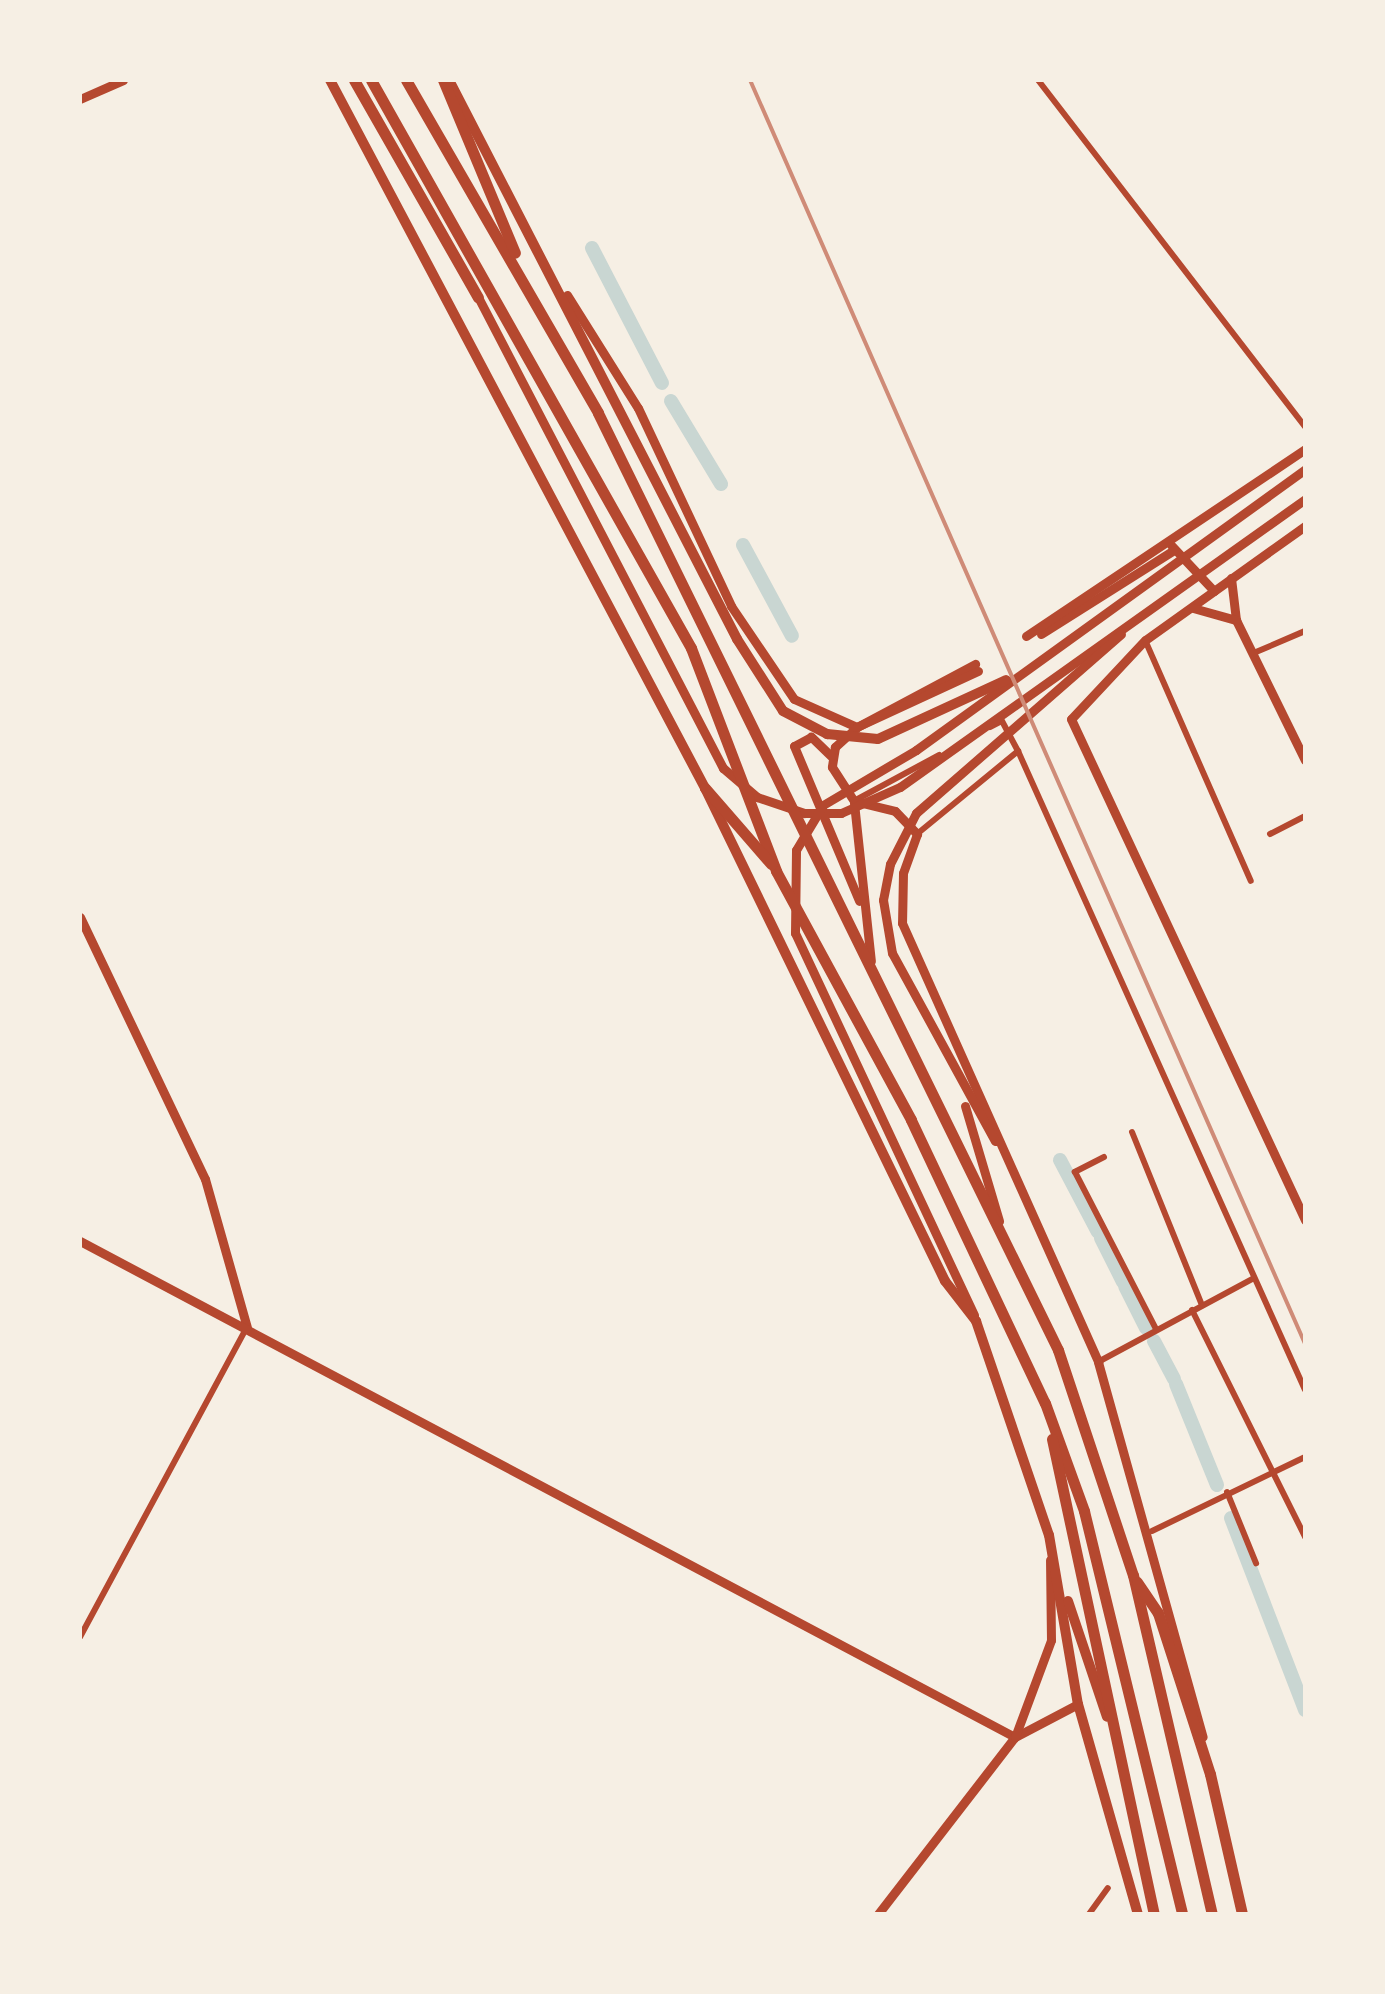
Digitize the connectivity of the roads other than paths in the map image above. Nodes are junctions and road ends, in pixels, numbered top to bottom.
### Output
1 (123, 80) edge
2 (330, 80) edge
3 (354, 80) edge
4 (371, 80) edge
5 (406, 80) edge
6 (446, 80) edge
7 (1038, 80) edge
8 (80, 99) edge
9 (532, 294) junction
10 (567, 294) junction
11 (478, 297) joint
12 (1305, 427) edge
13 (1305, 450) edge
14 (1305, 469) edge
15 (1305, 500) edge
16 (1305, 526) edge
17 (1172, 546) junction
18 (1231, 578) junction
19 (1214, 591) junction
20 (1192, 608) junction
21 (1137, 618) junction
22 (1236, 620) junction
23 (1305, 630) edge
24 (1027, 639) dead end
25 (1145, 640) junction
26 (1256, 652) junction
27 (976, 667) dead end
28 (1006, 680) junction
29 (857, 727) junction
30 (1018, 751) junction
31 (830, 756) junction
32 (1305, 760) edge
33 (705, 788) junction
34 (854, 801) junction
35 (1305, 816) edge
36 (917, 834) junction
37 (1270, 834) dead end
38 (776, 870) junction
39 (1251, 881) dead end
40 (859, 900) junction
41 (80, 917) edge
42 (874, 979) junction
43 (962, 1096) junction
44 (1132, 1132) dead end
45 (994, 1142) junction
46 (1104, 1157) dead end
47 (1305, 1220) edge
48 (1001, 1228) junction
49 (80, 1240) edge
50 (1254, 1278) junction
51 (1202, 1305) junction
52 (1192, 1310) junction
53 (976, 1321) junction
54 (247, 1328) junction
55 (1156, 1329) junction
56 (1098, 1362) junction
57 (1305, 1390) edge
58 (1045, 1403) junction
59 (1305, 1457) edge
60 (1274, 1474) junction
61 (1227, 1492) junction
62 (1152, 1530) junction
63 (1050, 1535) junction
64 (1305, 1537) edge
65 (1256, 1563) dead end
66 (1132, 1575) junction
67 (1062, 1586) junction
68 (80, 1638) edge
69 (1078, 1704) junction
70 (1107, 1716) junction
71 (1015, 1737) junction
72 (1210, 1774) junction
73 (1108, 1888) dead end
74 (878, 1914) edge
75 (1088, 1914) edge
76 (1138, 1914) edge
77 (1154, 1914) edge
78 (1182, 1914) edge
79 (1212, 1914) edge
80 (1242, 1914) edge

1 - 8 main road
2 - 33 main road
3 - 11 highway
4 - 38 highway
5 - 9 highway
6 - 9 highway
6 - 10 main road
7 - 12 street
9 - 42 highway
10 - 28 main road
10 - 29 main road
11 - 21 main road
13 - 17 main road
14 - 28 main road
15 - 21 main road
16 - 18 main road
17 - 19 main road
17 - 24 main road
18 - 19 main road
18 - 22 main road
19 - 20 main road
20 - 22 main road
20 - 25 main road
21 - 43 main road
22 - 26 main road
23 - 26 street
25 - 39 street
25 - 47 main road
26 - 32 main road
27 - 29 main road
28 - 53 main road
29 - 31 main road
30 - 34 street
30 - 36 street
30 - 50 street
31 - 34 main road
31 - 40 main road
33 - 38 highway
33 - 53 main road
34 - 36 main road
34 - 40 main road
35 - 37 street
36 - 45 main road
38 - 58 highway
40 - 42 main road
41 - 54 main road
42 - 48 highway
43 - 45 main road
43 - 48 main road
44 - 51 street
45 - 56 main road
46 - 55 street
48 - 66 highway
49 - 54 main road
50 - 51 street
50 - 57 street
51 - 52 street
52 - 55 street
52 - 60 street
53 - 63 main road
54 - 68 street
54 - 71 main road
55 - 56 street
56 - 62 main road
58 - 70 highway
58 - 78 highway
59 - 60 street
60 - 61 street
60 - 64 street
61 - 62 street
61 - 65 street
62 - 72 main road
63 - 67 main road
63 - 71 main road
66 - 72 highway
66 - 79 highway
67 - 69 main road
67 - 70 main road
69 - 71 main road
69 - 76 main road
70 - 77 highway
71 - 74 main road
72 - 80 highway
73 - 75 street

